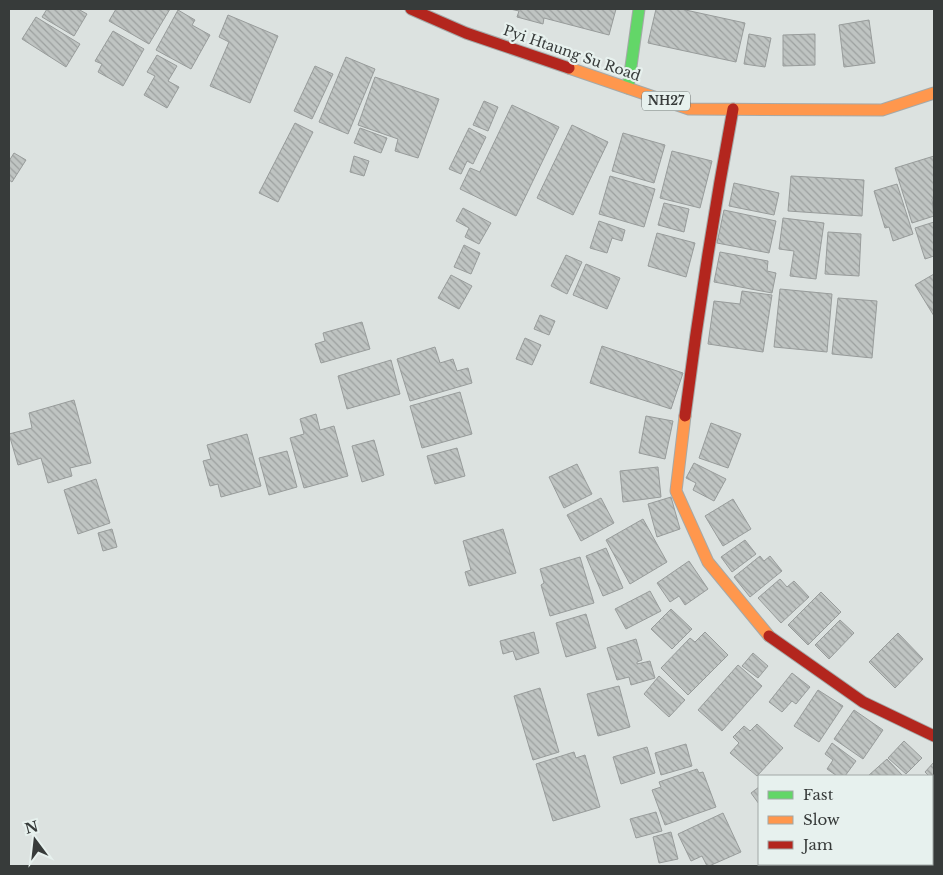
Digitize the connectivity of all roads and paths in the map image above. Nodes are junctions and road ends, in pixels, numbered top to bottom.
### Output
1 (411, 9) edge
2 (639, 9) edge
3 (628, 88) junction
4 (934, 92) edge
5 (733, 109) junction
6 (934, 736) edge

1 - 3 main road, Pyi Htaung Su Road / NH27
2 - 3 main road
3 - 5 main road, Pyi Htaung Su Road / NH27
4 - 5 main road, Pyi Htaung Su Road / NH27
5 - 6 main road

